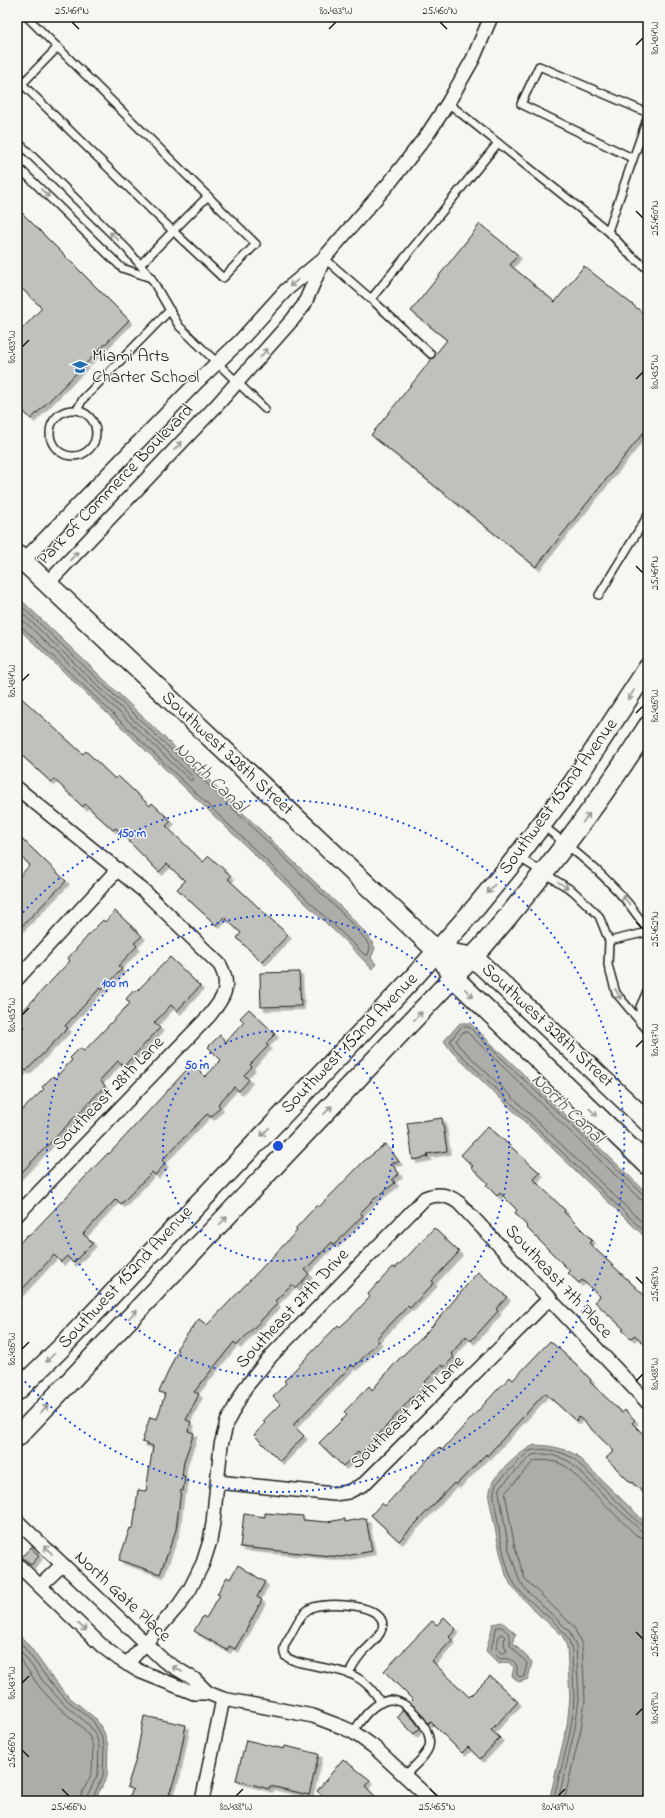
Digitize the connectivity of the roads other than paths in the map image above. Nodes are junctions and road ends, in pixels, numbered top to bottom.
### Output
1 (27, 17) edge
2 (492, 17) edge
3 (58, 47) junction
4 (19, 84) edge
5 (448, 103) junction
6 (648, 114) edge
7 (17, 141) edge
8 (498, 143) junction
9 (632, 158) junction
10 (17, 166) edge
11 (208, 196) junction
12 (608, 230) junction
13 (173, 231) junction
14 (324, 258) junction
15 (141, 264) junction
16 (648, 269) edge
17 (151, 278) junction
18 (371, 299) junction
19 (170, 310) junction
20 (431, 354) dead end
21 (217, 362) junction
22 (238, 382) junction
23 (265, 409) dead end
24 (77, 410) junction
25 (648, 515) edge
26 (20, 558) edge
27 (47, 584) junction
28 (599, 595) dead end
29 (648, 668) edge
30 (648, 726) edge
31 (17, 788) edge
32 (542, 825) junction
33 (567, 844) junction
34 (518, 857) junction
35 (118, 869) junction
36 (544, 874) junction
37 (648, 932) edge
38 (609, 941) junction
39 (436, 951) junction
40 (474, 957) junction
41 (454, 978) junction
42 (17, 979) edge
43 (648, 989) edge
44 (640, 1023) junction
45 (648, 1031) edge
46 (648, 1122) edge
47 (648, 1165) edge
48 (437, 1195) joint
49 (17, 1215) edge
50 (550, 1298) junction
51 (17, 1392) edge
52 (648, 1403) edge
53 (17, 1437) edge
54 (218, 1482) junction
55 (17, 1521) edge
56 (17, 1564) edge
57 (62, 1565) junction
58 (40, 1586) junction
59 (145, 1644) junction
60 (127, 1664) junction
61 (349, 1673) junction
62 (208, 1693) junction
63 (223, 1699) junction
64 (381, 1703) junction
65 (353, 1732) junction
66 (405, 1775) junction
67 (204, 1801) edge
68 (432, 1801) edge

1 - 3 lane
2 - 5 street, Park of Commerce Boulevard
3 - 4 lane
3 - 11 lane
4 - 13 lane
5 - 8 lane
5 - 14 street, Park of Commerce Boulevard
6 - 9 lane
6 - 9 lane
15 -> 7 lane
8 - 12 lane
8 - 18 lane
9 - 12 lane
10 -> 17 lane
11 - 13 lane
11 - 13 lane
12 - 16 lane
13 - 15 lane
14 - 18 lane
14 -> 21 street, Park of Commerce Boulevard
22 -> 14 street, Park of Commerce Boulevard
15 - 17 lane
17 - 19 lane
18 - 20 lane
19 - 21 lane
19 - 24 lane
21 - 22 lane
21 - 26 street, Park of Commerce Boulevard
22 - 23 lane
27 -> 22 street, Park of Commerce Boulevard
24 - 24 lane
25 - 28 lane
26 - 27 street, Southwest 328th Street
27 - 39 street, Southwest 328th Street
29 -> 32 street, Southwest 152nd Avenue
33 -> 30 street, Southwest 152nd Avenue
31 - 35 street
32 - 33 lane
32 - 34 street, Southwest 152nd Avenue
33 - 36 street, Southwest 152nd Avenue
37 -> 33 lane
34 - 36 lane
34 -> 39 street, Southwest 152nd Avenue
35 - 42 street
35 - 49 street, Southeast 28th Lane
36 -> 38 lane
36 - 40 street, Southwest 152nd Avenue
37 - 38 lane
38 -> 44 lane
39 - 40 street, Southwest 328th Street
39 - 41 street, Southwest 328th Street
39 -> 51 street, Southwest 152nd Avenue
40 - 41 street, Southwest 152nd Avenue
40 - 46 street, Southwest 328th Street
41 -> 47 street, Southwest 328th Street
53 -> 41 street, Southwest 152nd Avenue
43 - 44 lane
44 - 45 lane
48 - 50 street, Southeast 7th Place
48 - 54 street, Southeast 27th Drive
50 - 52 street, Southeast 7th Place
50 - 54 street, Southeast 27th Lane
54 - 59 street, Southeast 27th Drive
57 -> 55 street, North Gate Place
56 - 58 street, North Gate Place
57 - 58 street
57 - 59 street, North Gate Place
58 -> 60 street, North Gate Place
59 - 60 street, Southeast 27th Drive
62 -> 59 street, North Gate Place
60 - 62 street, North Gate Place
61 - 61 lane
61 - 64 lane
62 - 63 street, North Gate Place
63 - 65 street, North Gate Place
63 - 67 street
64 - 65 lane
64 - 66 lane
65 - 66 street, North Gate Place
66 - 68 street, North Gate Place

